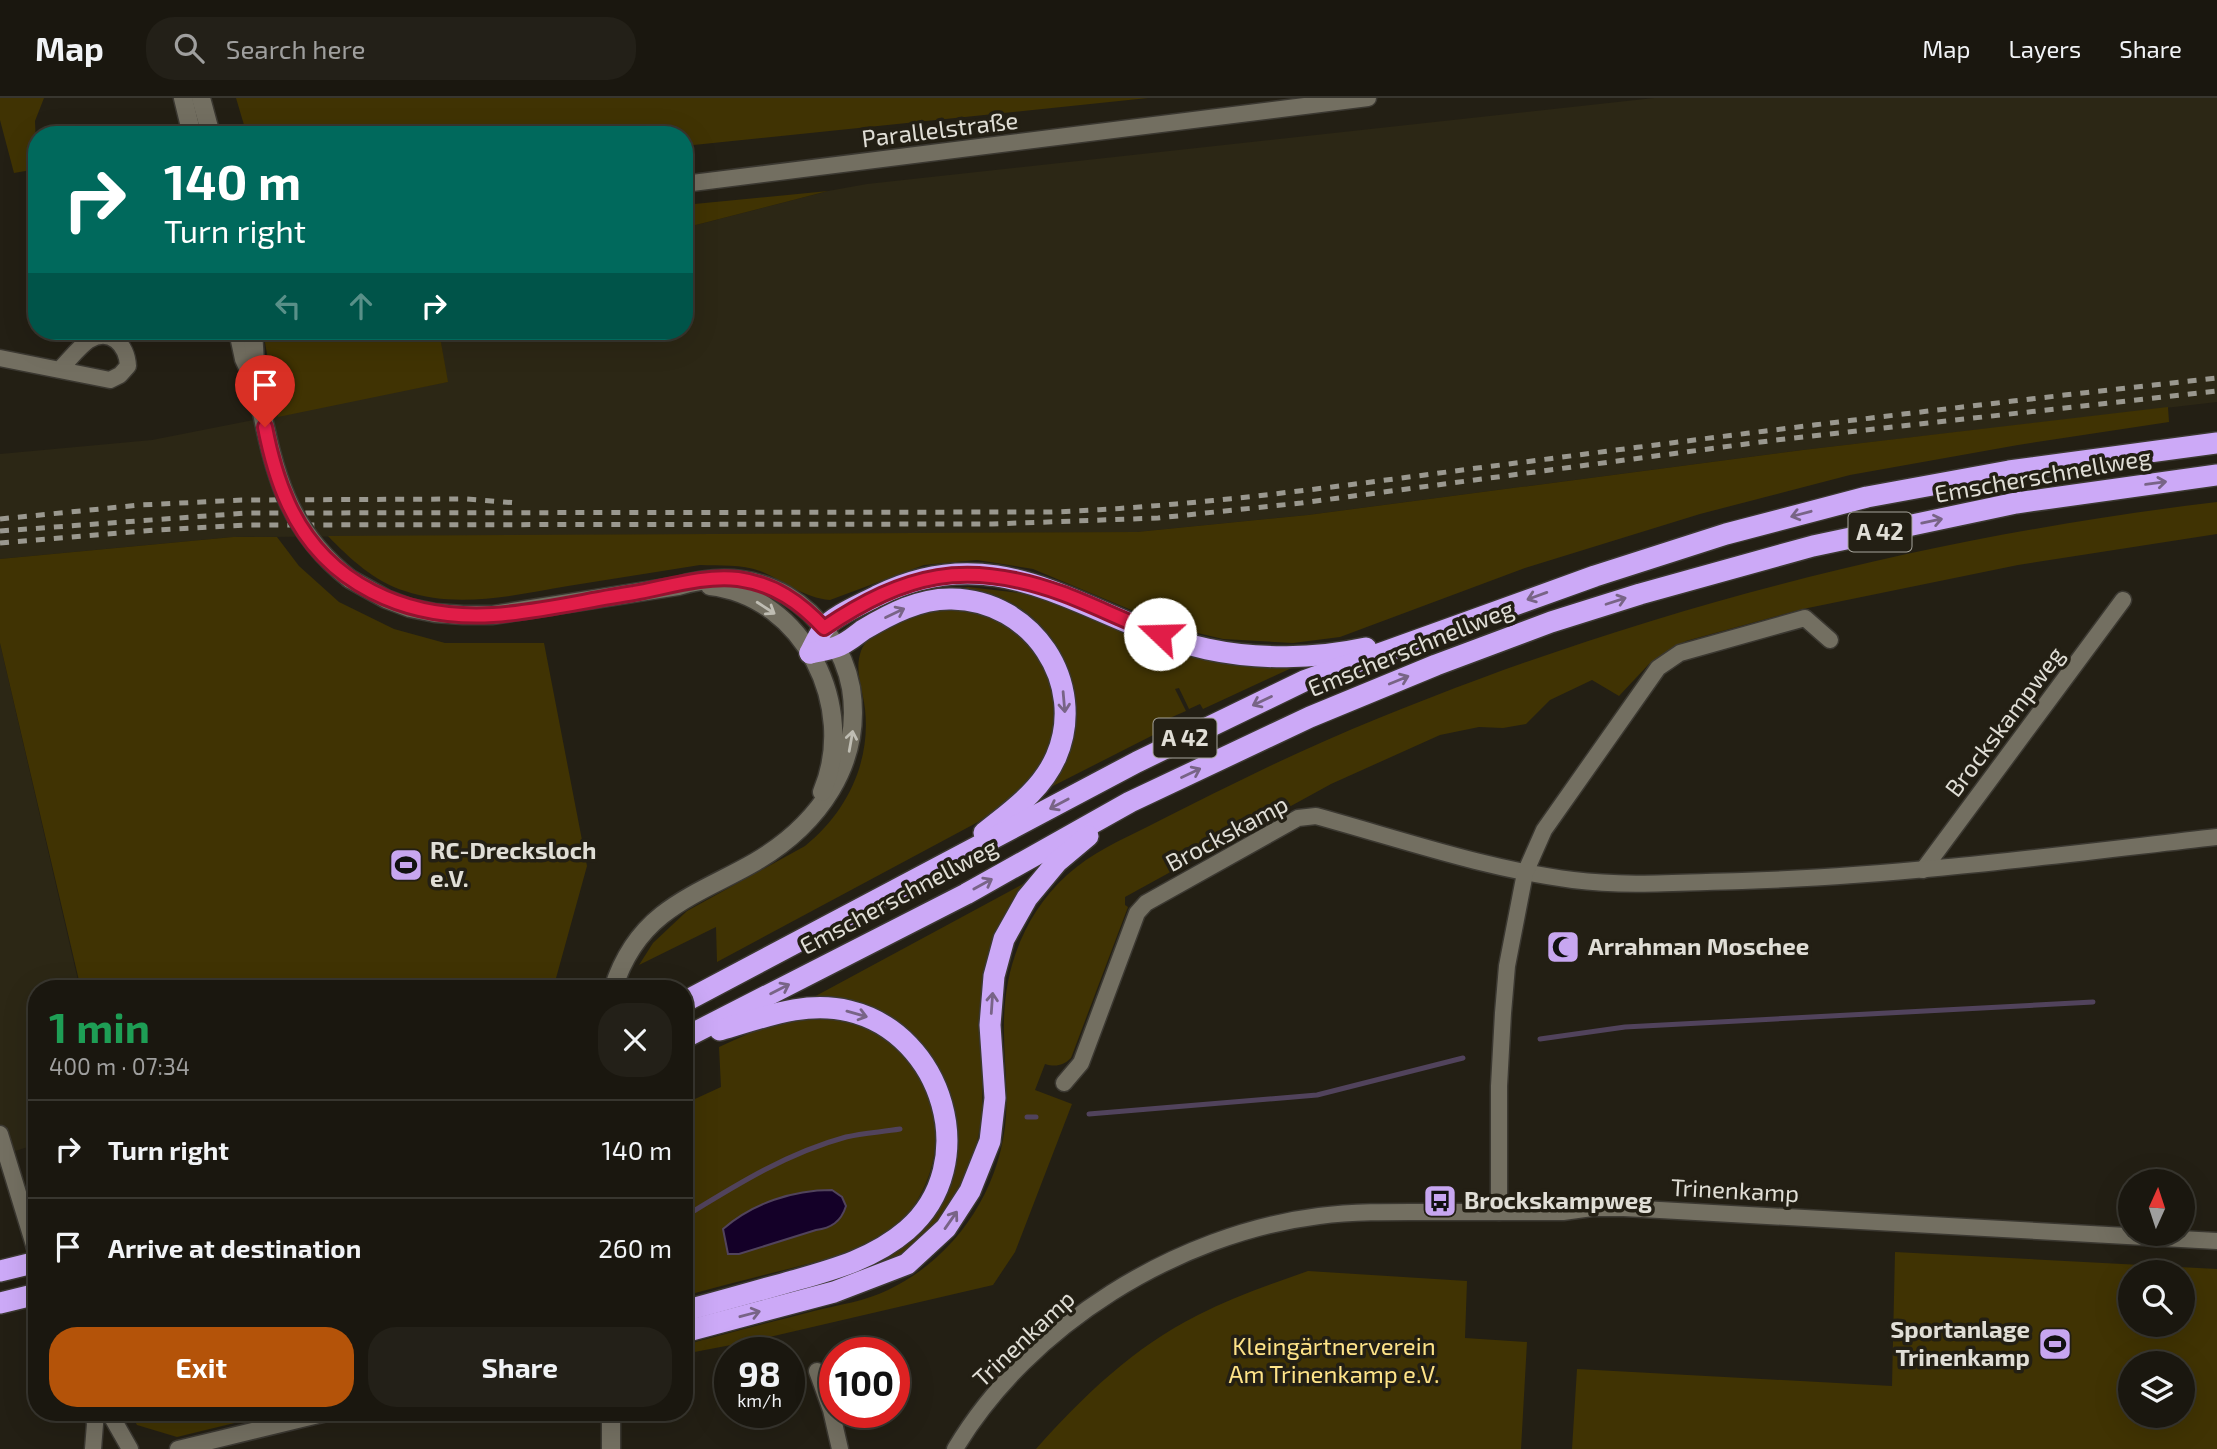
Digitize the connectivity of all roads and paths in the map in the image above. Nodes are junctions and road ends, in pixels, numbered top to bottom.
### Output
1 (183, 98) edge
2 (201, 98) edge
3 (1368, 98) edge
4 (190, 126) edge
5 (209, 126) edge
6 (693, 183) edge
7 (239, 340) edge
8 (254, 340) edge
9 (0, 358) edge
10 (60, 369) dead end
11 (256, 385) junction
12 (2217, 443) edge
13 (2217, 475) edge
14 (678, 586) junction
15 (2123, 600) dead end
16 (824, 628) junction
17 (1440, 632) junction
18 (1829, 640) dead end
19 (836, 647) junction
20 (810, 653) junction
21 (1130, 802) junction
22 (807, 821) junction
23 (2217, 837) edge
24 (941, 867) junction
25 (1923, 870) junction
26 (1525, 873) junction
27 (616, 980) edge
28 (693, 998) edge
29 (719, 1025) junction
30 (693, 1036) edge
31 (1064, 1083) dead end
32 (0, 1134) edge
33 (1499, 1212) junction
34 (28, 1226) edge
35 (2217, 1241) edge
36 (28, 1264) edge
37 (1, 1271) edge
38 (28, 1296) edge
39 (0, 1303) edge
40 (693, 1308) edge
41 (693, 1330) edge
42 (817, 1371) dead end
43 (95, 1421) edge
44 (115, 1421) edge
45 (294, 1421) edge
46 (611, 1421) edge
47 (93, 1449) edge
48 (130, 1449) edge
49 (178, 1449) edge
50 (611, 1449) edge
51 (840, 1449) edge
52 (955, 1449) edge

1 - 4 main road
2 - 5 main road
3 - 6 street, Parallelstraße
7 - 11 main road
8 - 11 main road
9 - 10 street
11 - 14 main road, bridge
12 -> 17 highway, Emscherschnellweg / A 42
21 -> 13 highway, Emscherschnellweg / A 42
14 - 16 main road
14 -> 20 main road
15 - 25 street, Brockskampweg
16 - 17 highway
16 - 19 main road
16 - 20 highway
17 -> 24 highway, Emscherschnellweg / A 42
18 - 26 street
19 - 20 highway
22 -> 19 main road
19 -> 24 highway
20 - 22 main road
29 -> 21 highway, Emscherschnellweg / A 42
41 -> 21 highway
22 - 27 main road
23 - 25 street
24 - 28 highway, Emscherschnellweg / A 42
25 - 26 street
26 - 31 street, Brockskamp
26 - 33 street
29 - 30 highway, Emscherschnellweg / A 42
29 -> 40 highway
32 - 34 street
33 - 35 street, Trinenkamp
33 - 52 street, Trinenkamp
36 - 37 highway
38 - 39 highway
42 - 51 street
43 - 47 street
44 - 48 street
45 - 49 street
46 - 50 main road

